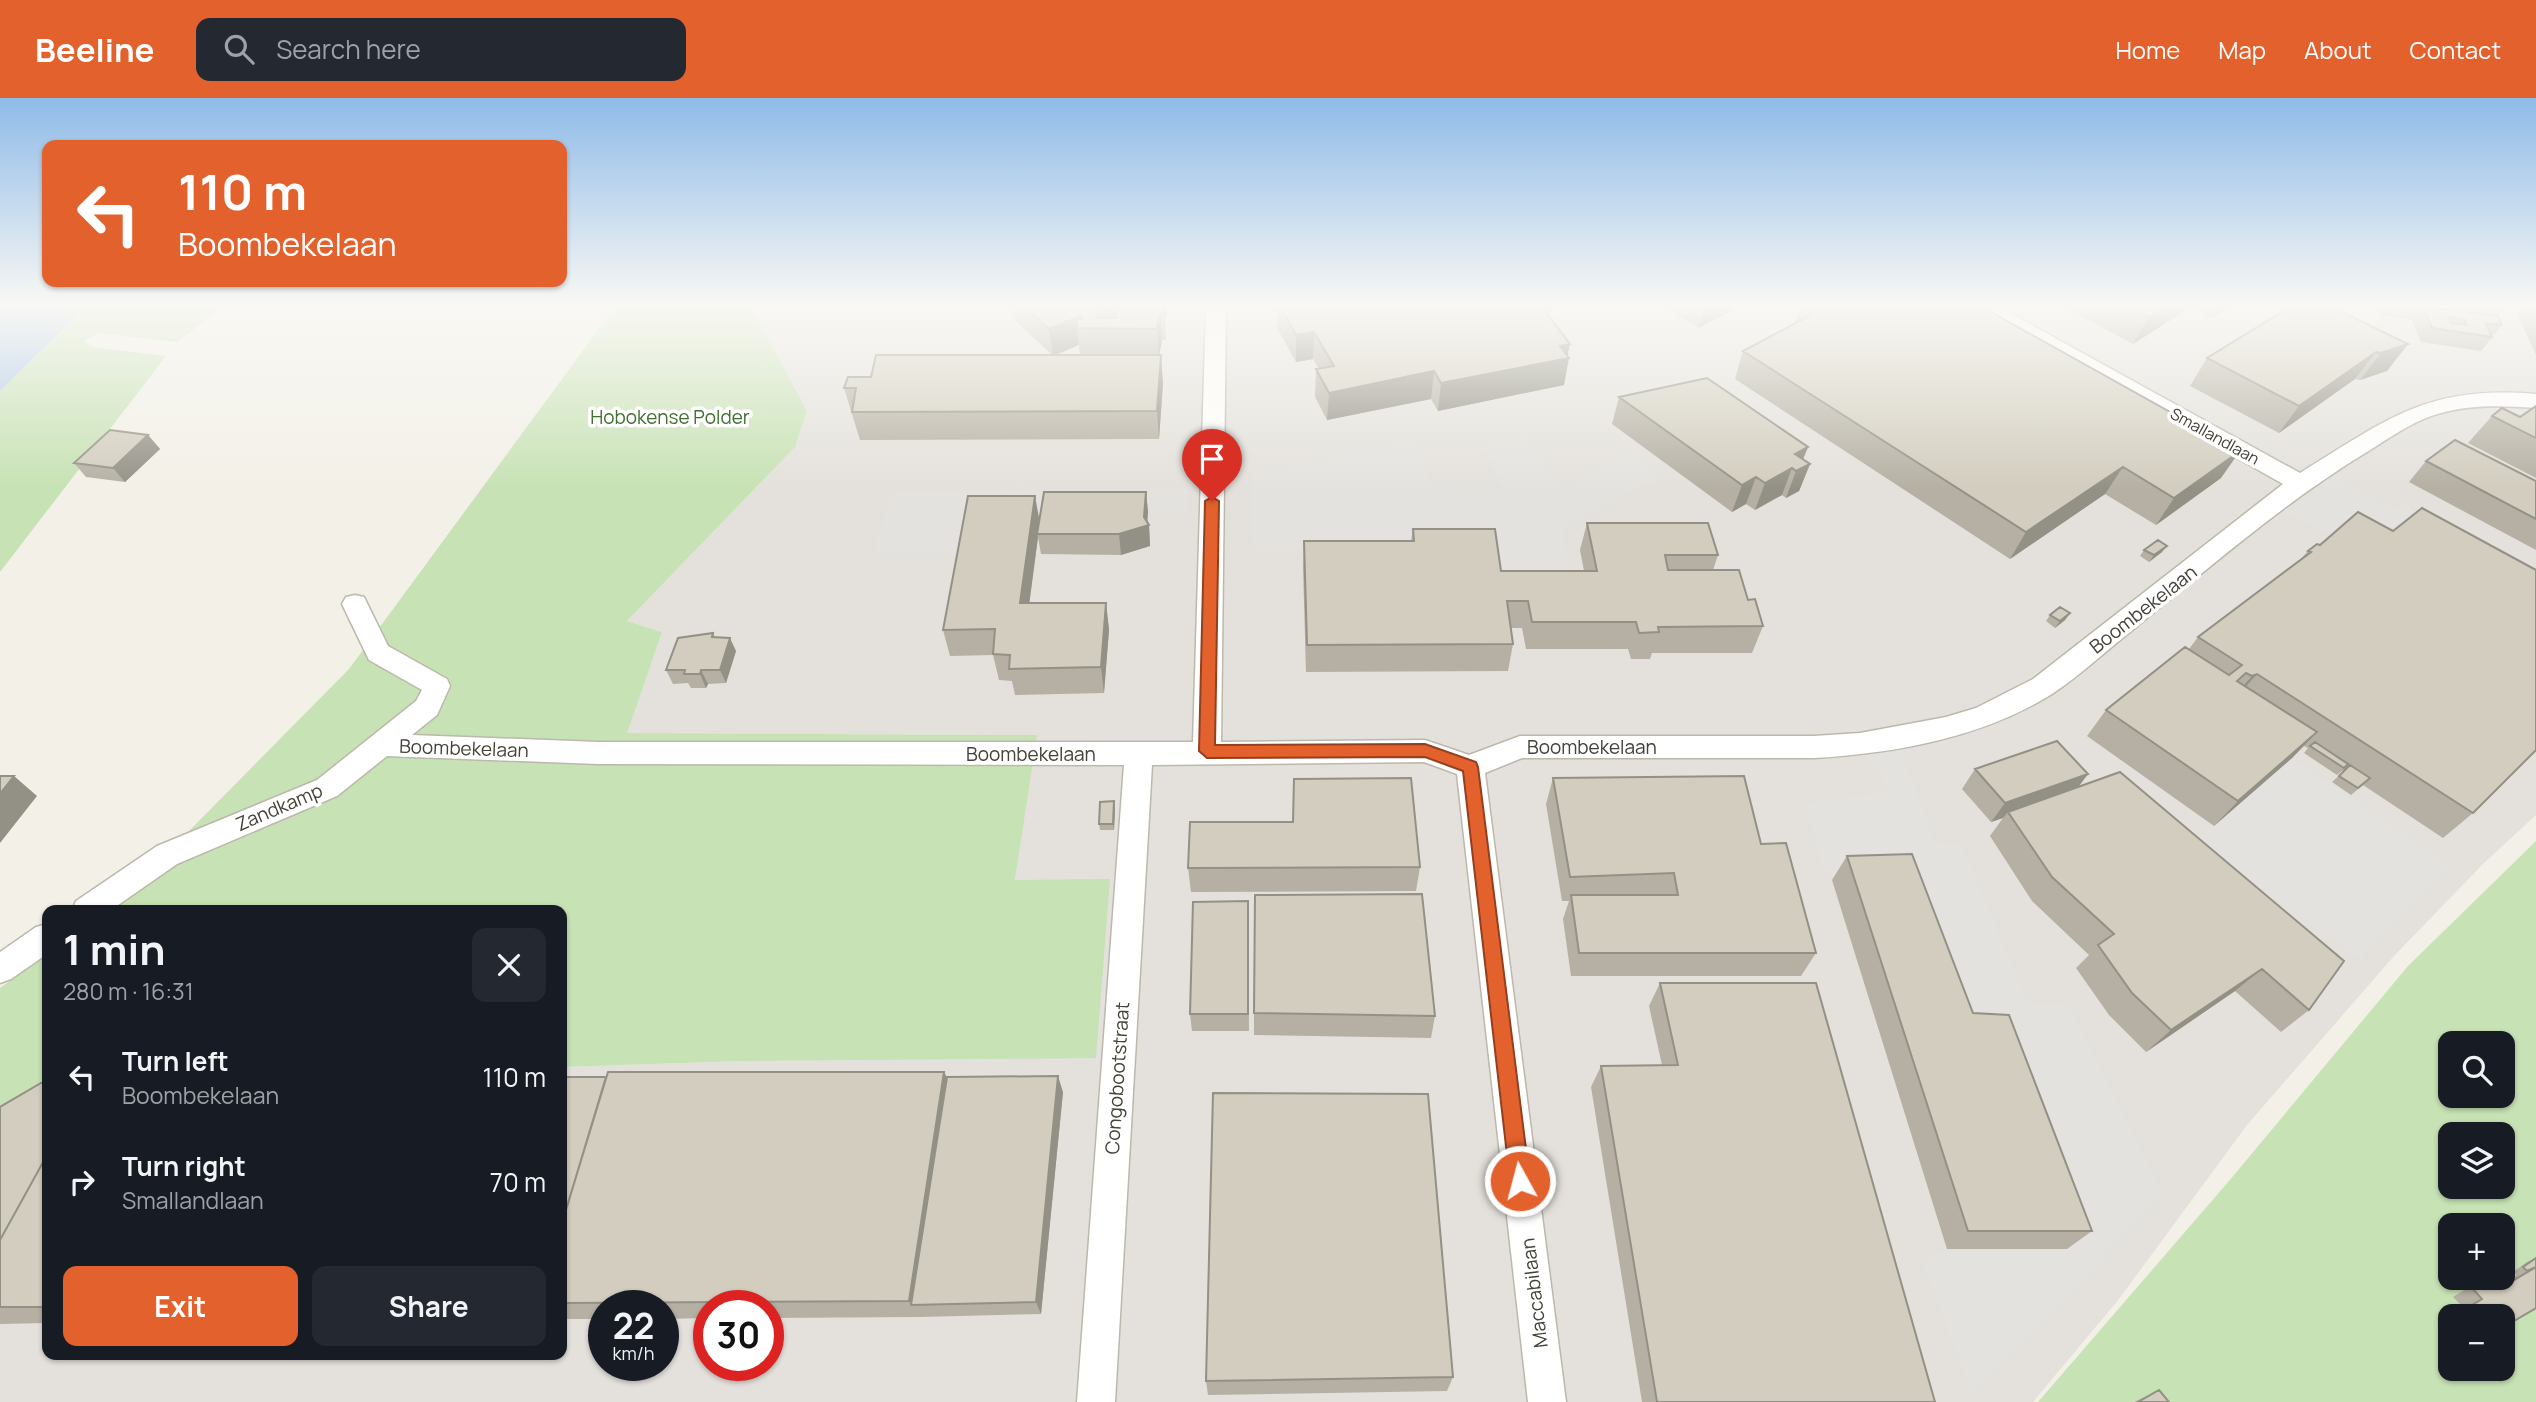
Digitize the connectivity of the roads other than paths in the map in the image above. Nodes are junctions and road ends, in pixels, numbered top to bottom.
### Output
1 (1215, 368) edge
2 (2093, 368) edge
3 (2536, 401) edge
4 (2300, 483) junction
5 (355, 604) dead end
6 (383, 745) junction
7 (1207, 751) junction
8 (1139, 754) junction
9 (1470, 767) junction
10 (94, 905) edge
11 (42, 940) edge
12 (0, 969) edge
13 (1096, 1402) edge
14 (1547, 1402) edge

1 - 7 street
2 - 4 street, Smallandlaan
3 - 4 street, Boombekelaan
4 - 9 street, Boombekelaan
5 - 6 street, Zandkamp
6 - 8 street, Boombekelaan
6 - 10 street, Zandkamp
7 - 8 street, Boombekelaan
7 - 9 street, Boombekelaan
8 - 13 street, Congobootstraat
9 - 14 street, Maccabilaan
11 - 12 street

